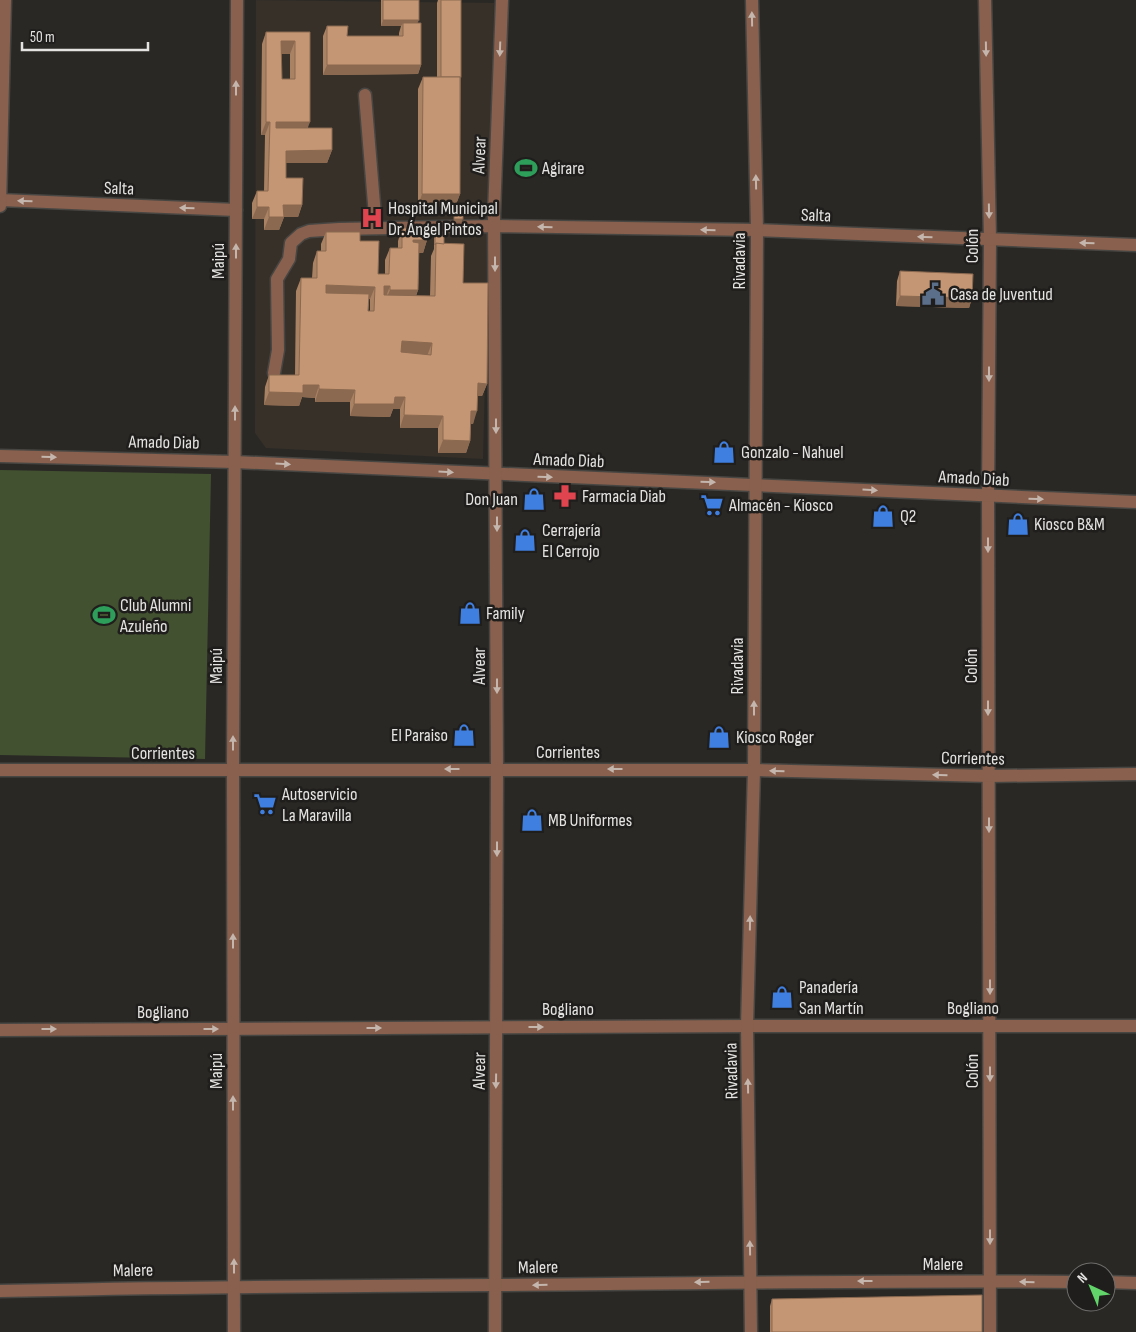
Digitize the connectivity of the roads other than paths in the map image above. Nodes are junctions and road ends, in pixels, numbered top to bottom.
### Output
1 (5, 0) edge
2 (237, 0) edge
3 (502, 0) edge
4 (752, 0) edge
5 (985, 0) edge
6 (365, 95) dead end
7 (0, 200) edge
8 (0, 206) edge
9 (236, 210) junction
10 (494, 226) junction
11 (376, 228) junction
12 (757, 230) junction
13 (990, 239) junction
14 (1136, 245) edge
15 (274, 372) dead end
16 (0, 456) edge
17 (235, 462) junction
18 (496, 475) junction
19 (756, 484) junction
20 (988, 497) junction
21 (1136, 502) edge
22 (497, 769) junction
23 (0, 770) edge
24 (233, 770) junction
25 (754, 770) junction
26 (1136, 774) edge
27 (989, 776) junction
28 (990, 1025) junction
29 (747, 1026) junction
30 (1136, 1026) edge
31 (496, 1027) junction
32 (233, 1029) junction
33 (0, 1030) edge
34 (751, 1281) junction
35 (990, 1281) junction
36 (1066, 1282) edge
37 (1116, 1282) edge
38 (1136, 1283) edge
39 (494, 1285) junction
40 (234, 1286) junction
41 (0, 1291) edge
42 (234, 1332) edge
43 (495, 1332) edge
44 (751, 1332) edge
45 (990, 1332) edge

1 - 7 street
9 -> 2 street, Maipú
3 -> 10 street, Alvear
12 -> 4 street, Rivadavia
5 -> 13 street, Colón
6 - 11 street
7 - 8 street
9 -> 7 street, Salta
17 -> 9 street, Maipú
10 - 11 street, Salta
12 -> 10 street, Salta
10 -> 18 street, Alvear
11 - 15 street, Salta
13 -> 12 street, Salta
12 - 19 street, Rivadavia
14 -> 13 street, Salta
13 -> 20 street, Colón
16 -> 17 street, Amado Diab
17 -> 18 street, Amado Diab
24 -> 17 street, Maipú
18 -> 19 street, Amado Diab
18 -> 22 street, Alvear
19 -> 20 street, Amado Diab
25 -> 19 street, Rivadavia
20 -> 21 street, Amado Diab
20 -> 27 street, Colón
22 -> 24 street, Corrientes
25 -> 22 street, Corrientes
22 -> 31 street, Alvear
23 - 24 street, Corrientes
32 -> 24 street, Maipú
27 -> 25 street, Corrientes
29 -> 25 street, Rivadavia
26 - 27 street, Corrientes
27 -> 28 street, Colón
28 - 29 street, Bogliano
28 - 30 street, Bogliano
28 -> 35 street, Colón
31 -> 29 street, Bogliano
34 -> 29 street, Rivadavia
32 -> 31 street, Bogliano
31 -> 39 street, Alvear
33 -> 32 street, Bogliano
40 -> 32 street, Maipú
35 -> 34 street, Malere
34 -> 39 street, Malere
34 - 44 street, Rivadavia
36 -> 35 street, Malere
35 - 45 street, Colón
37 - 38 street
39 - 40 street, Malere
39 - 43 street, Alvear
40 - 41 street, Malere
40 - 42 street, Maipú

